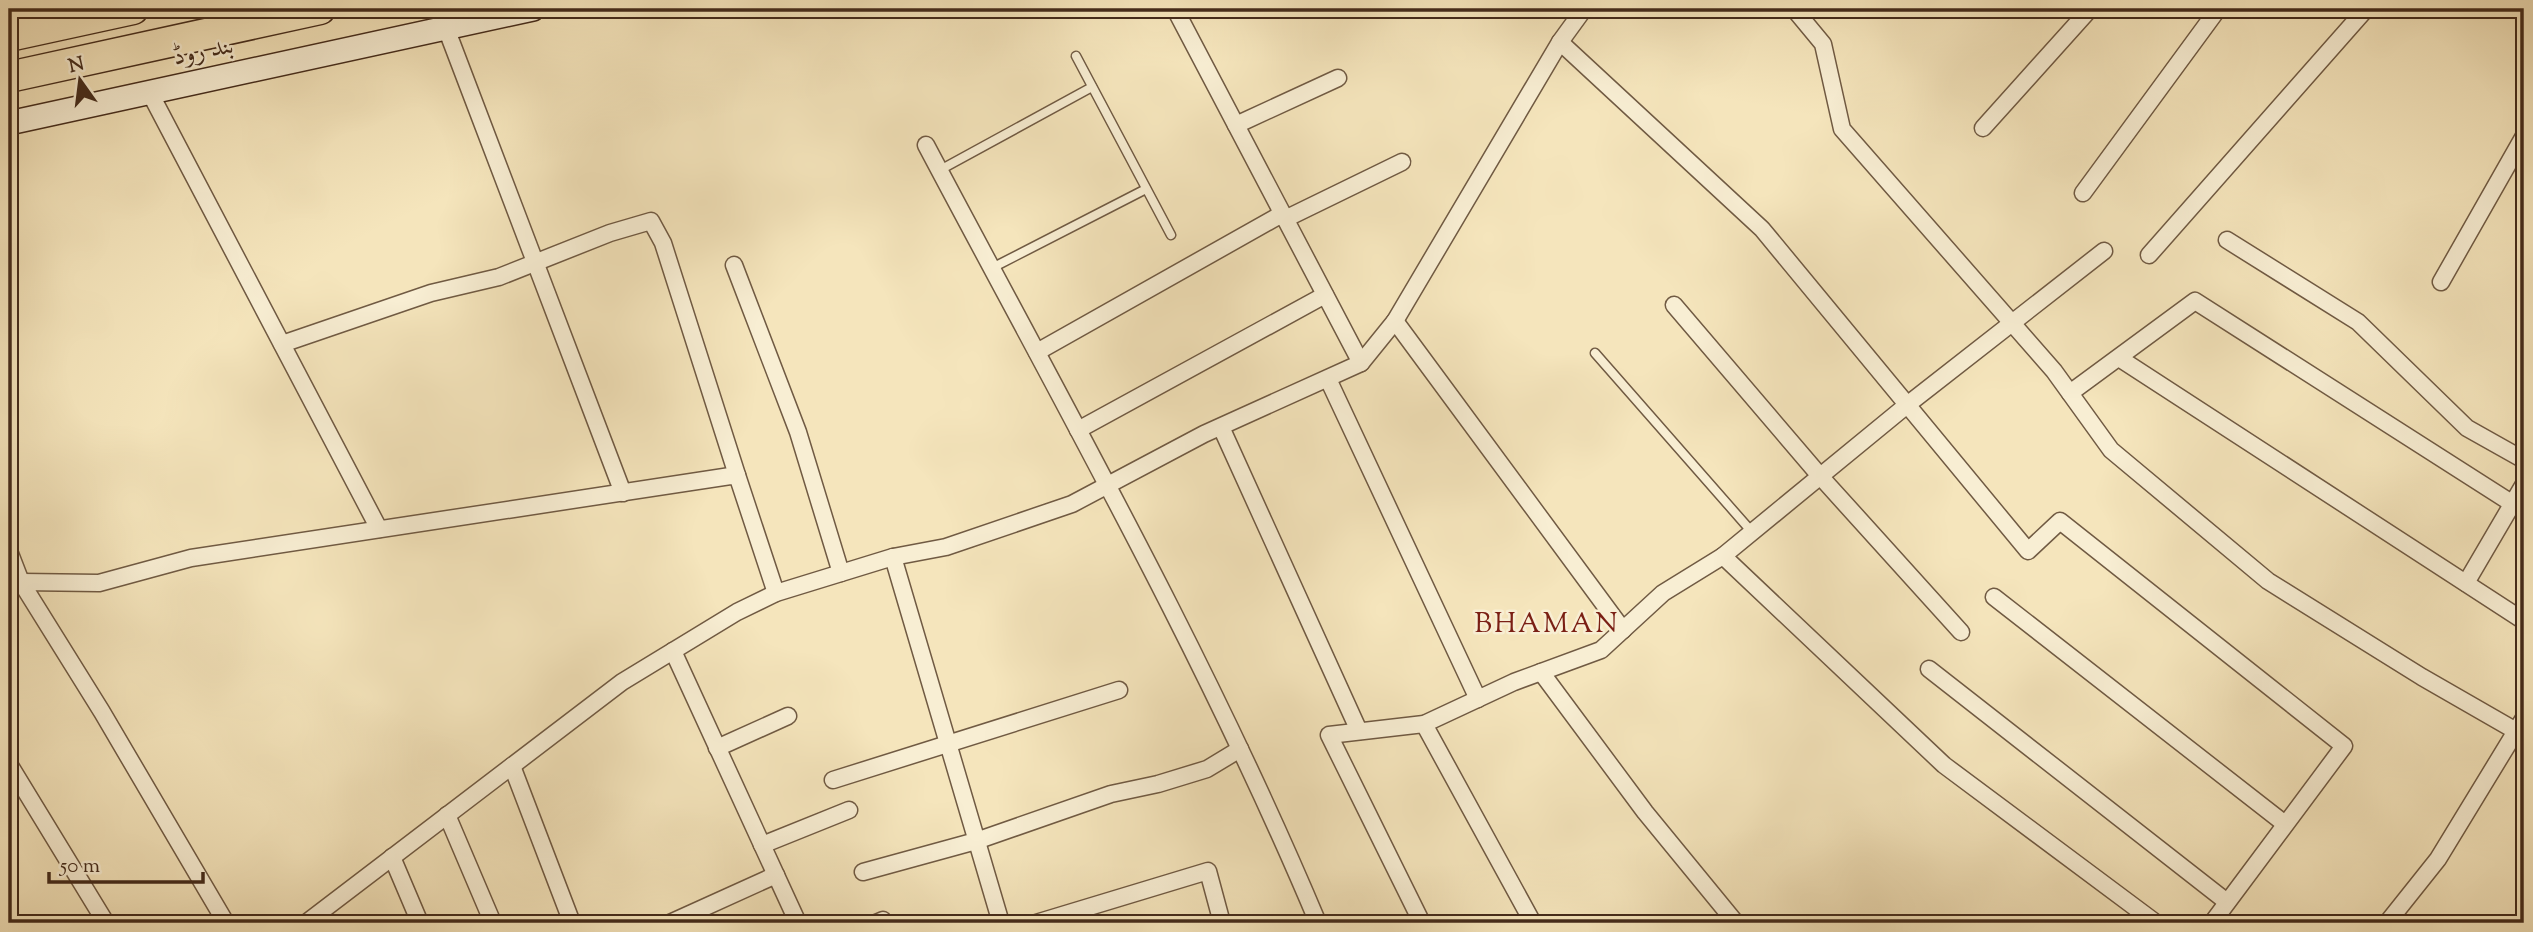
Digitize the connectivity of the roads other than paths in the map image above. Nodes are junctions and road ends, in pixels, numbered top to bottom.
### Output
1 (133, 9) edge
2 (320, 9) edge
3 (533, 9) edge
4 (1175, 9) edge
5 (1584, 9) edge
6 (1794, 9) edge
7 (2090, 9) edge
8 (2218, 9) edge
9 (2366, 9) edge
10 (446, 28) junction
11 (9, 36) edge
12 (1560, 42) junction
13 (1076, 56) dead end
14 (9, 77) edge
15 (1338, 78) dead end
16 (1092, 87) junction
17 (150, 93) junction
18 (9, 123) edge
19 (1236, 125) junction
20 (1983, 128) dead end
21 (2524, 136) edge
22 (926, 145) dead end
23 (1402, 162) dead end
24 (940, 170) junction
25 (1146, 189) junction
26 (2083, 193) dead end
27 (1284, 216) junction
28 (1171, 235) dead end
29 (2227, 240) dead end
30 (2104, 251) dead end
31 (2149, 255) dead end
32 (534, 262) junction
33 (734, 265) dead end
34 (992, 268) junction
35 (2441, 282) dead end
36 (1325, 295) junction
37 (1674, 305) dead end
38 (1395, 321) junction
39 (2011, 323) junction
40 (282, 344) junction
41 (1037, 352) junction
42 (1595, 353) dead end
43 (2119, 358) junction
44 (1361, 363) junction
45 (1328, 379) junction
46 (2070, 393) junction
47 (1907, 405) junction
48 (1221, 427) junction
49 (1078, 430) junction
50 (2524, 460) edge
51 (737, 475) junction
52 (1820, 476) junction
53 (2524, 484) edge
54 (1107, 485) junction
55 (623, 493) junction
56 (2513, 504) junction
57 (379, 529) junction
58 (1752, 532) junction
59 (9, 551) edge
60 (1723, 556) junction
61 (893, 557) junction
62 (841, 573) junction
63 (15, 583) edge
64 (2466, 583) junction
65 (776, 593) junction
66 (1994, 597) dead end
67 (2524, 621) edge
68 (1623, 629) junction
69 (1961, 632) dead end
70 (673, 650) junction
71 (1929, 668) dead end
72 (1541, 672) junction
73 (1119, 690) dead end
74 (1478, 699) junction
75 (788, 716) dead end
76 (2522, 723) edge
77 (1424, 724) junction
78 (1359, 732) junction
79 (947, 745) junction
80 (717, 748) junction
81 (1240, 749) junction
82 (9, 764) edge
83 (512, 766) junction
84 (833, 780) dead end
85 (849, 810) dead end
86 (447, 815) junction
87 (2286, 824) junction
88 (976, 841) junction
89 (762, 845) junction
90 (392, 857) junction
91 (863, 872) dead end
92 (776, 875) junction
93 (2227, 902) junction
94 (309, 922) edge
95 (106, 923) edge
96 (226, 923) edge
97 (420, 923) edge
98 (493, 923) edge
99 (572, 923) edge
100 (670, 923) edge
101 (797, 923) edge
102 (1001, 923) edge
103 (1036, 923) edge
104 (1222, 923) edge
105 (1318, 923) edge
106 (1422, 923) edge
107 (1533, 923) edge
108 (1735, 923) edge
109 (2156, 923) edge
110 (2212, 923) edge
111 (2387, 923) edge

1 - 11 highway
2 - 14 highway
3 - 10 main road, بند روڈ
4 - 19 street
5 - 12 street
6 - 39 street
7 - 20 street
8 - 26 street
9 - 31 street
10 - 17 main road, بند روڈ
10 - 32 street
12 - 38 street
12 - 47 street
13 - 16 lane
15 - 19 street
16 - 24 lane
16 - 25 lane
17 - 18 main road, بند روڈ
17 - 40 street
19 - 27 street
21 - 35 street
22 - 24 street
23 - 27 street
24 - 34 street
25 - 28 lane
25 - 34 lane
27 - 36 street
27 - 41 street
29 - 50 street
30 - 39 street
32 - 40 street
32 - 51 street
32 - 55 street
33 - 62 street
34 - 41 street
36 - 44 street
36 - 49 street
37 - 52 street
38 - 44 street
38 - 68 street
39 - 46 street
39 - 47 street
40 - 57 street
41 - 49 street
42 - 58 lane
43 - 46 street
43 - 56 street
43 - 64 street
44 - 45 street
45 - 48 street
45 - 74 street
46 - 76 street
47 - 52 street
47 - 87 street
48 - 54 street
48 - 78 street
49 - 54 street
51 - 55 street
51 - 65 street
52 - 58 street
52 - 69 street
53 - 56 street
54 - 61 street
54 - 81 street
55 - 57 street
56 - 64 street
57 - 63 street
58 - 60 street
59 - 63 street
60 - 68 street
60 - 109 street
61 - 62 street
61 - 79 street
62 - 65 street
63 - 96 street
64 - 67 street
65 - 70 street
66 - 87 street
68 - 72 street
70 - 80 street
70 - 83 street
71 - 93 street
72 - 74 street
72 - 108 street
73 - 79 street
74 - 77 street
75 - 80 street
76 - 111 street
77 - 78 street
77 - 107 street
78 - 106 street
79 - 84 street
79 - 88 street
80 - 89 street
81 - 88 street
81 - 105 street
82 - 95 street
83 - 86 street
83 - 99 street
85 - 89 street
86 - 90 street
86 - 98 street
87 - 93 street
88 - 91 street
88 - 102 street
89 - 92 street
90 - 94 street
90 - 97 street
92 - 100 street
92 - 101 street
93 - 110 street
103 - 104 street

